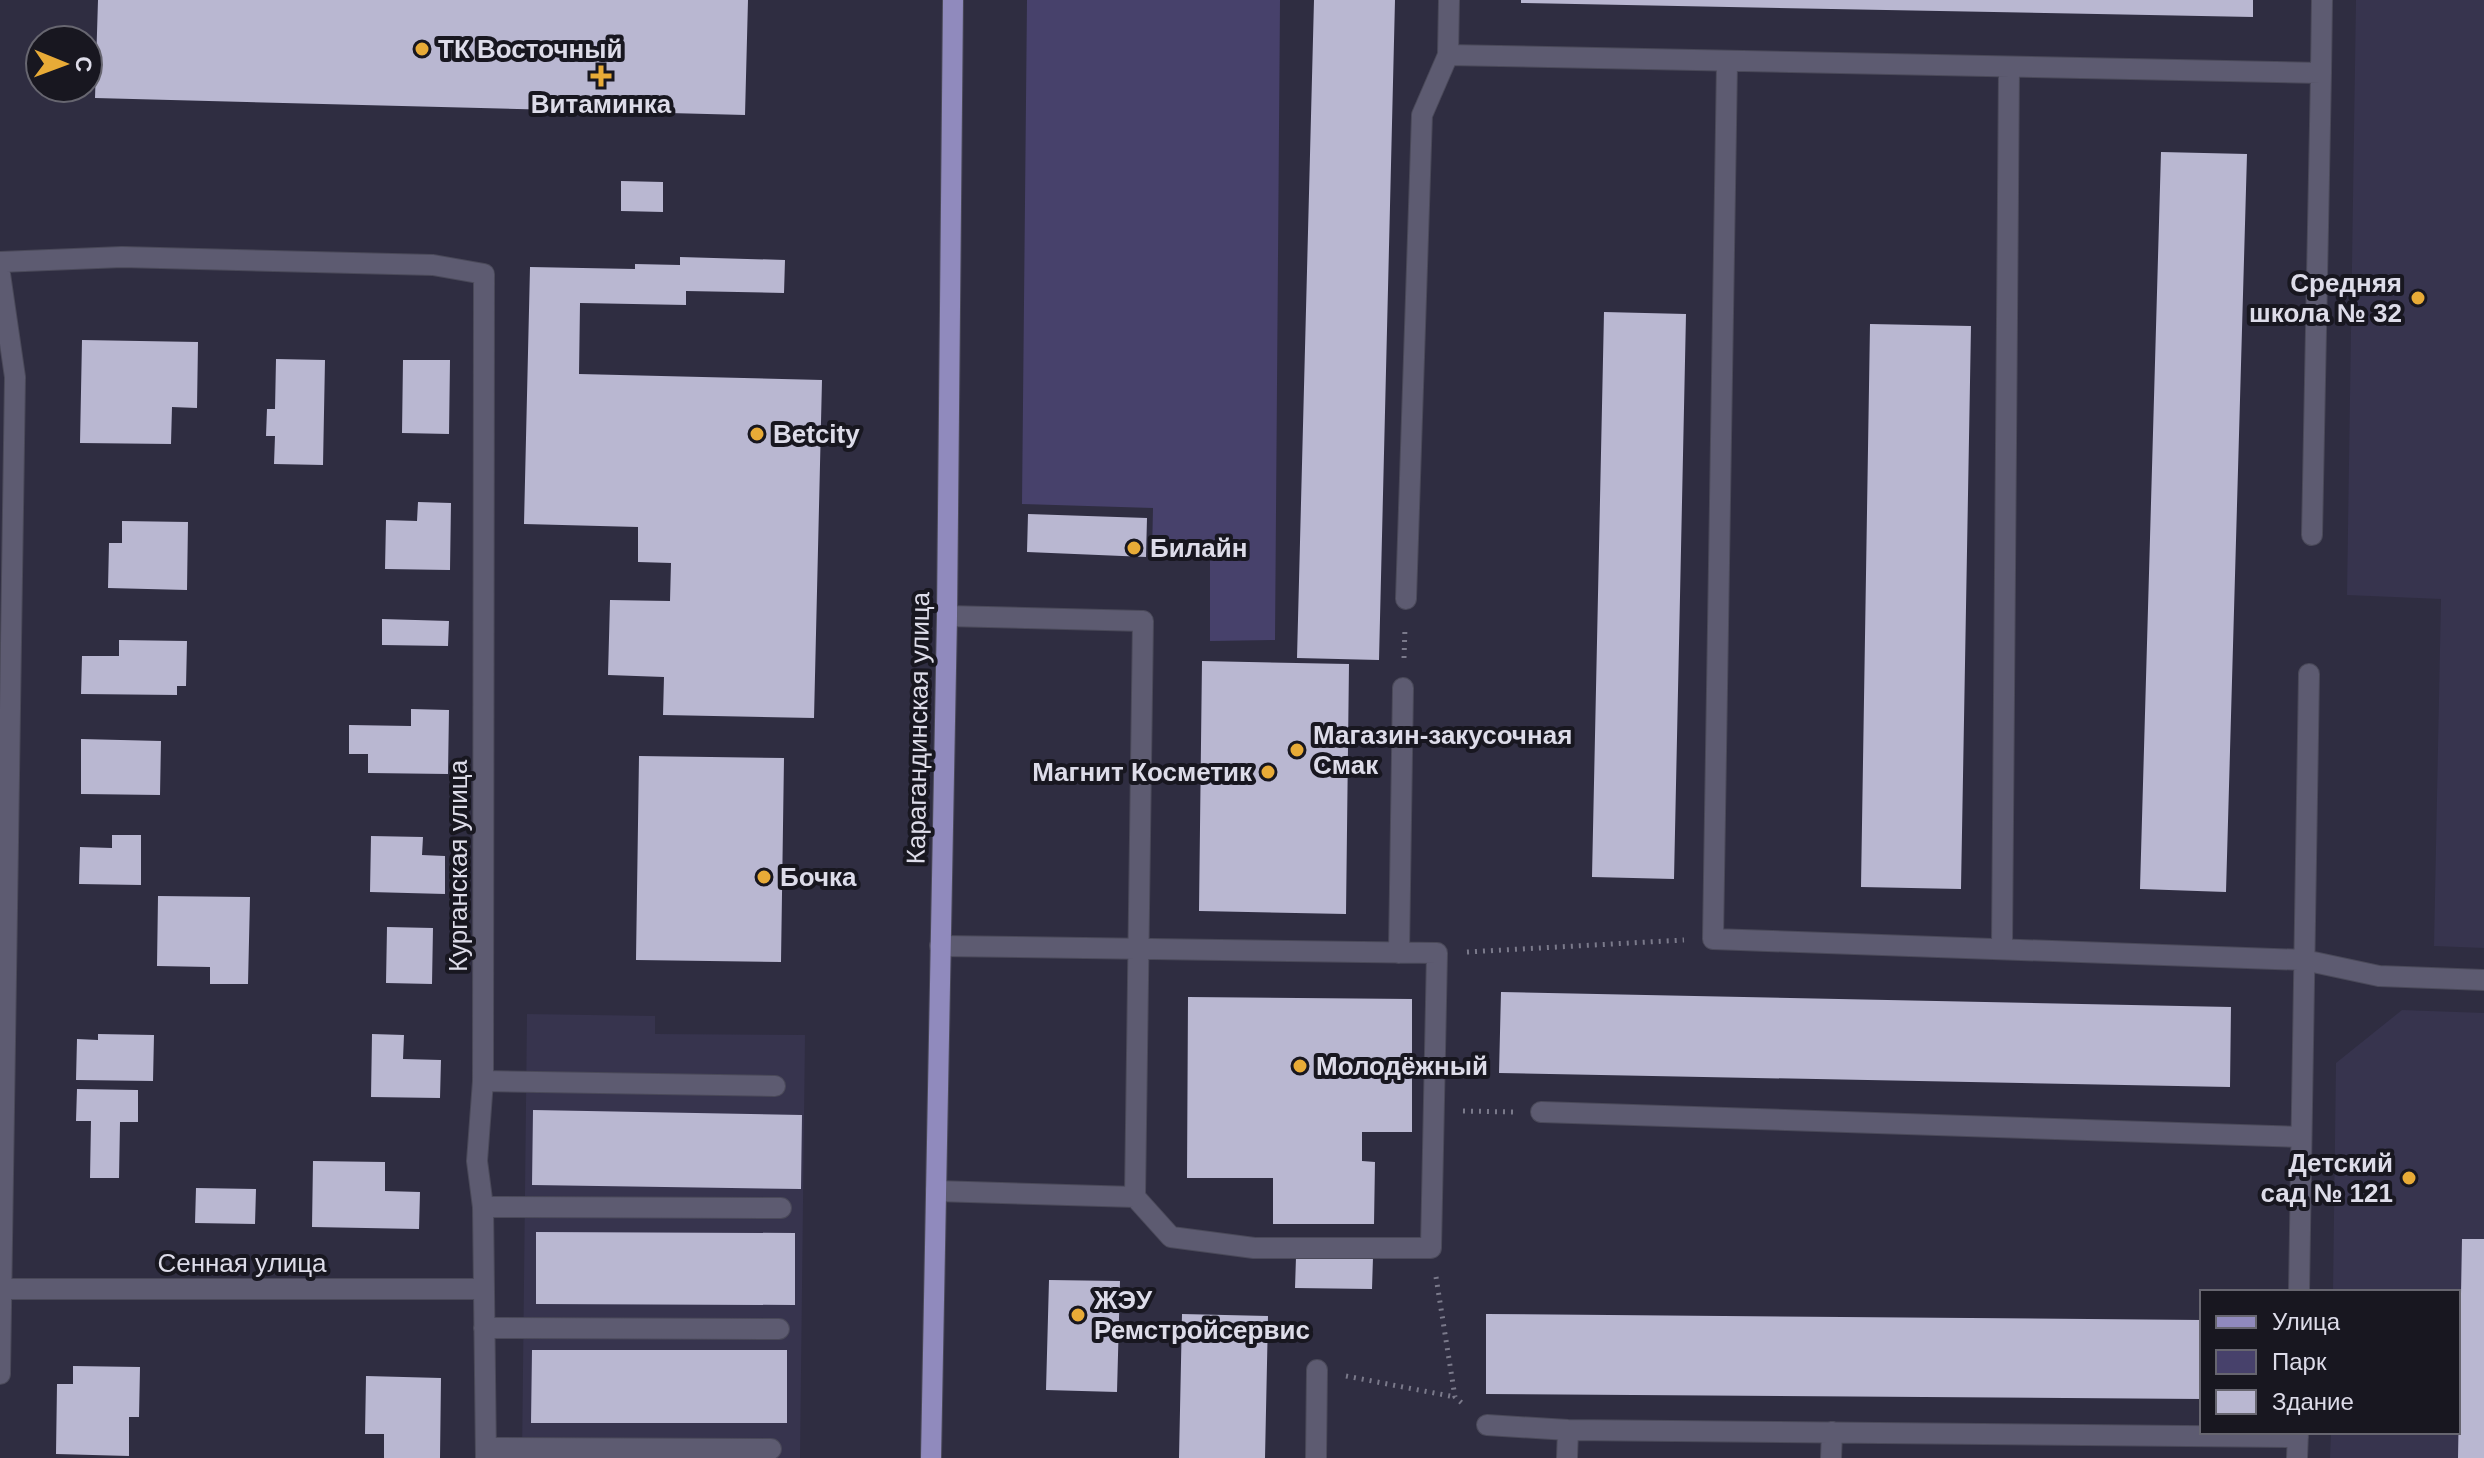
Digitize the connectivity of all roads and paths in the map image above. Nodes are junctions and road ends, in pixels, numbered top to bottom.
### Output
1 (953, 0) edge
2 (1449, 0) edge
3 (2322, 0) edge
4 (1448, 55) junction
5 (1727, 63) junction
6 (2009, 68) junction
7 (2321, 73) junction
8 (0, 262) edge
9 (0, 274) edge
10 (2312, 535) dead end
11 (1406, 599) joint
12 (947, 616) junction
13 (2309, 674) dead end
14 (1403, 688) joint
15 (1713, 939) junction
16 (940, 946) junction
17 (2002, 947) junction
18 (1139, 948) junction
19 (1399, 953) junction
20 (1437, 953) junction
21 (2304, 960) junction
22 (2484, 980) edge
23 (483, 1081) junction
24 (775, 1086) dead end
25 (1434, 1111) junction
26 (1541, 1112) joint
27 (2301, 1137) junction
28 (936, 1191) junction
29 (1135, 1197) junction
30 (483, 1207) junction
31 (781, 1208) dead end
32 (1431, 1248) junction
33 (1, 1289) edge
34 (483, 1289) junction
35 (2299, 1290) edge
36 (484, 1328) junction
37 (779, 1329) dead end
38 (1317, 1370) joint
39 (0, 1374) edge
40 (1455, 1397) junction
41 (1487, 1425) joint
42 (1568, 1430) junction
43 (1832, 1432) junction
44 (2200, 1434) edge
45 (2298, 1434) edge
46 (771, 1449) dead end
47 (486, 1453) edge
48 (931, 1458) edge
49 (1316, 1458) edge
50 (1567, 1458) edge
51 (1831, 1458) edge
52 (2297, 1458) edge

1 - 12 main road, Карагандинская улица
2 - 4 street
3 - 7 street
4 - 5 street
4 - 11 street
5 - 6 street
5 - 15 street
6 - 7 street
6 - 17 street
7 - 10 street
8 - 23 street, Курганская улица
9 - 33 street
11 - 14 path
12 - 16 main road, Карагандинская улица
12 - 18 street
13 - 21 street
14 - 19 street
15 - 17 street
15 - 20 path
16 - 18 street
16 - 28 main road, Карагандинская улица
17 - 21 street
18 - 19 street
18 - 29 street
19 - 20 street
20 - 25 street
21 - 22 street
21 - 27 street
23 - 24 street
23 - 30 street, Курганская улица
25 - 26 path
25 - 32 street
26 - 27 street
27 - 35 street
28 - 29 street
28 - 48 main road, Карагандинская улица
29 - 32 street
30 - 31 street
30 - 34 street, Курганская улица
32 - 40 path
33 - 34 street, Сенная улица
33 - 39 street
34 - 36 street, Курганская улица
36 - 37 street
36 - 47 street, Курганская улица
38 - 40 path
38 - 49 street
40 - 41 path
41 - 42 street
42 - 43 street
42 - 50 street
43 - 44 street
43 - 51 street
45 - 52 street
46 - 47 street

